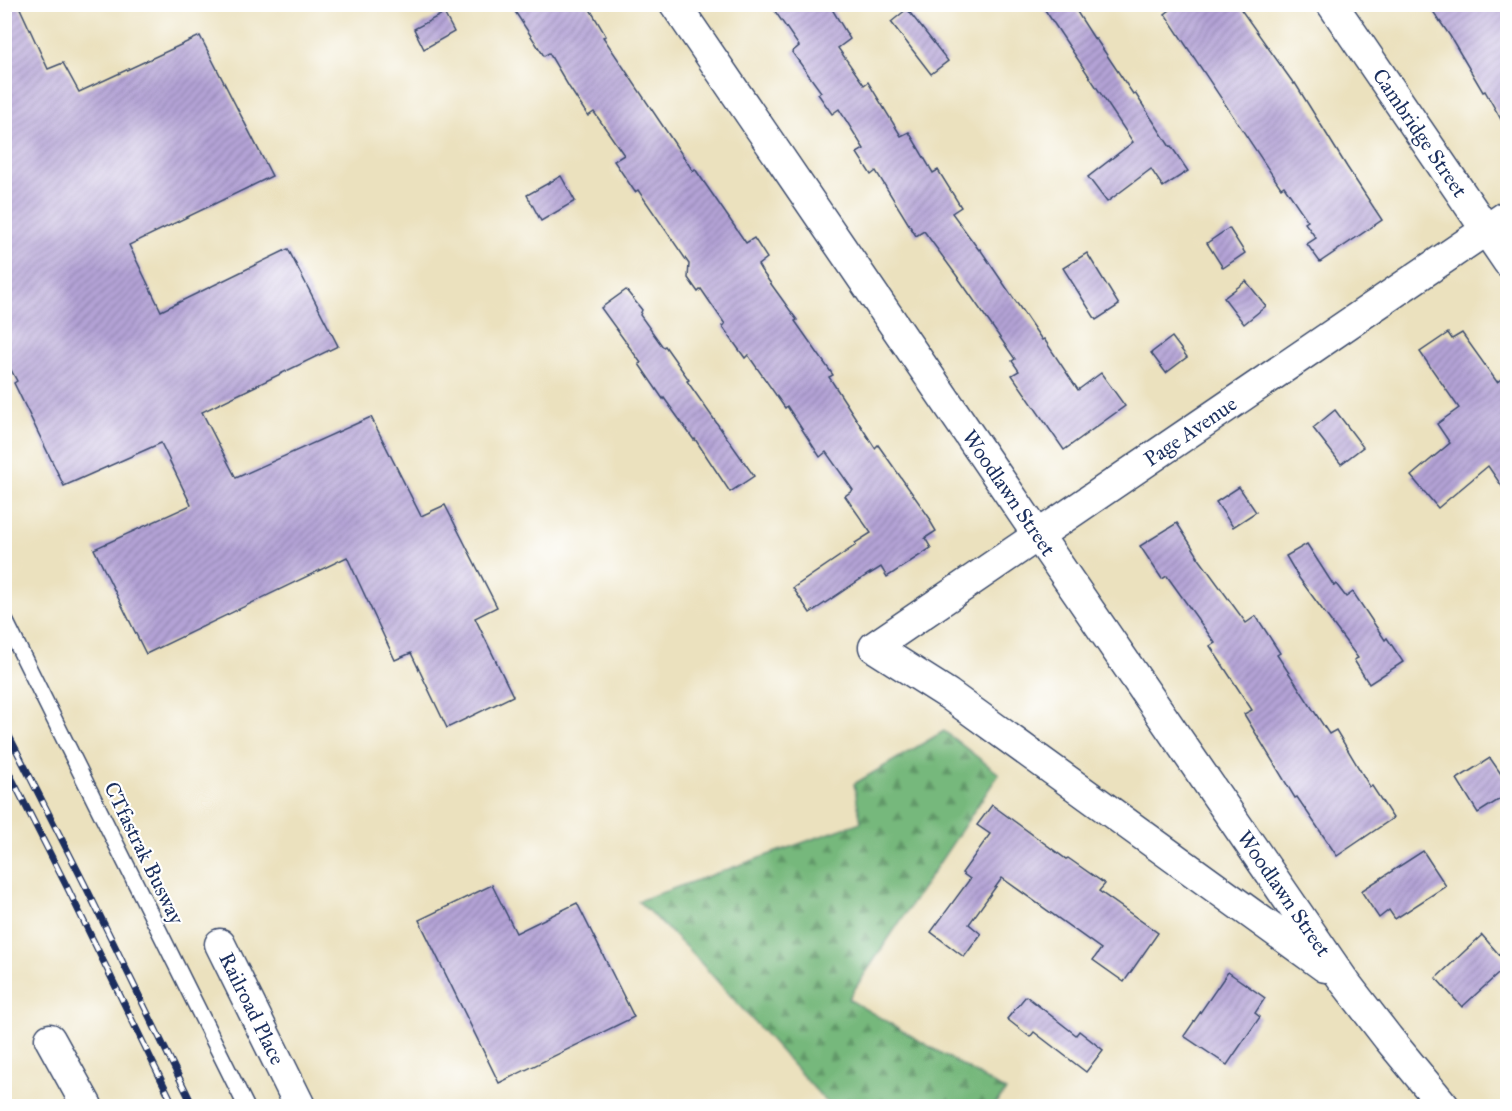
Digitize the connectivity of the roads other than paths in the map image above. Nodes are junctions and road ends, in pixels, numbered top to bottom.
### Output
1 (675, 4) edge
2 (1332, 4) edge
3 (1497, 222) edge
4 (1508, 262) edge
5 (1038, 536) junction
6 (4, 618) edge
7 (874, 647) joint
8 (220, 944) dead end
9 (1344, 981) junction
10 (50, 1039) dead end
11 (87, 1107) edge
12 (246, 1107) edge
13 (300, 1107) edge
14 (1444, 1107) edge

1 - 5 street, Woodlawn Street
2 - 3 street, Cambridge Street
3 - 4 street, Cambridge Street
3 - 5 street, Page Avenue
5 - 7 street, Page Avenue
5 - 9 street, Woodlawn Street
6 - 12 lane, CTfastrak Busway
7 - 9 street, Woodlawn Street
8 - 13 street, Railroad Place
9 - 14 street, Woodlawn Street
10 - 11 street

